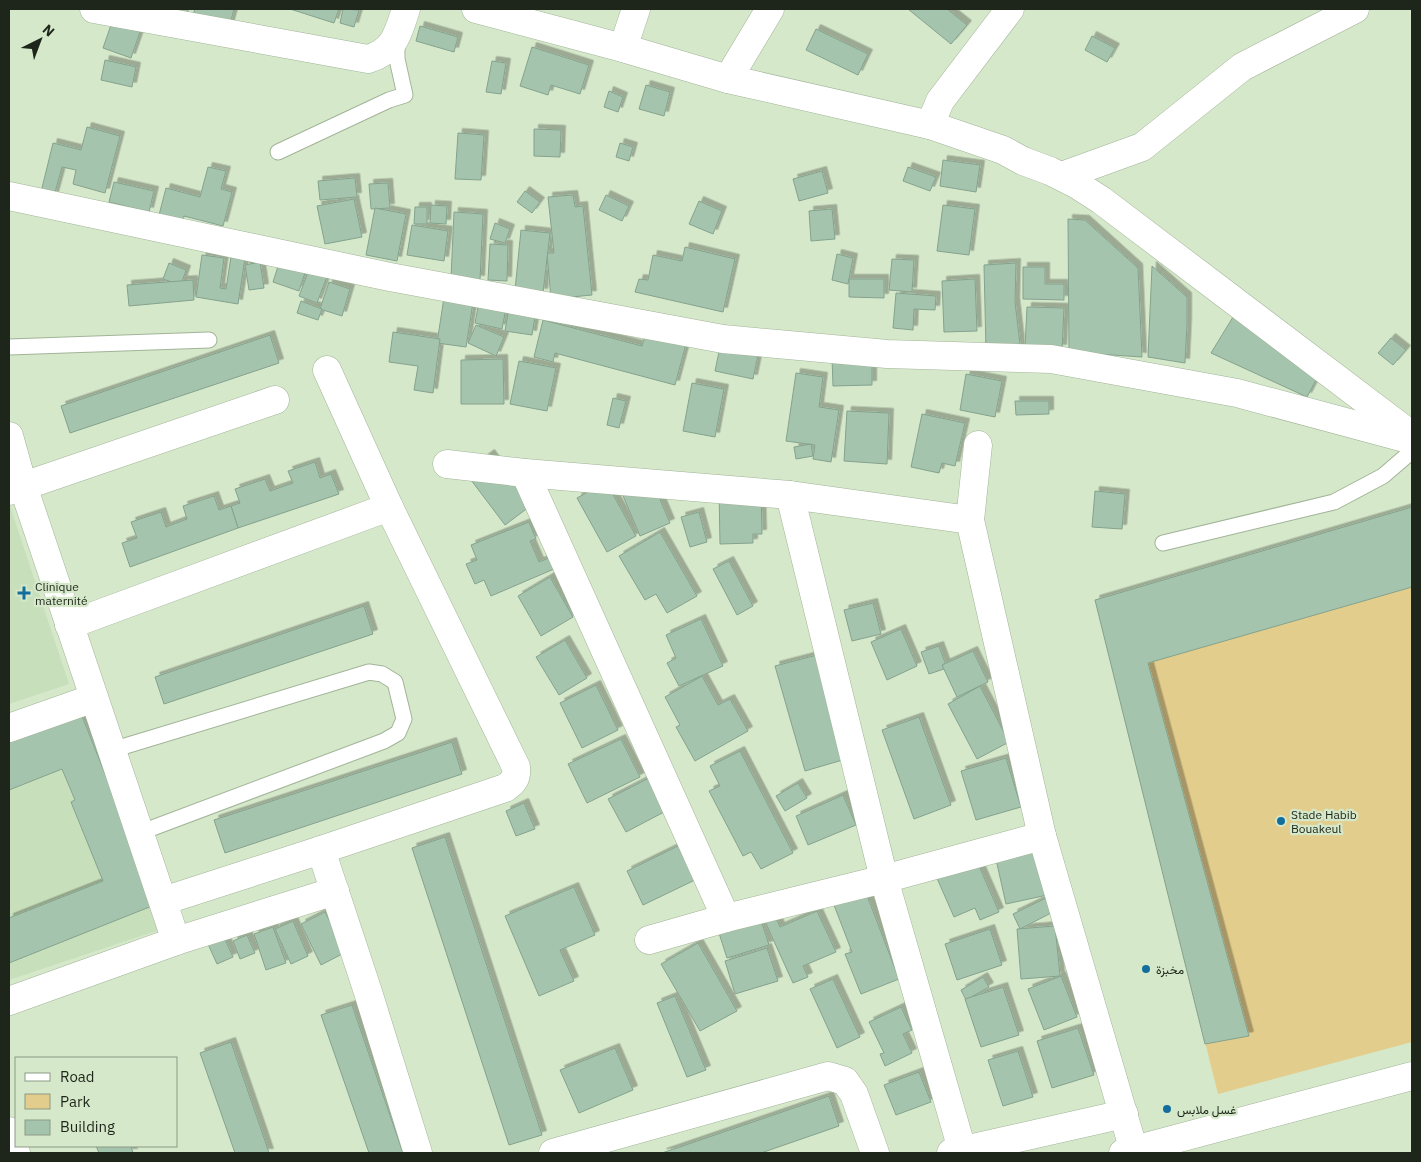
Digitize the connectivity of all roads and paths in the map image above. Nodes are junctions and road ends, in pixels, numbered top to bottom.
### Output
1 (94, 9) edge
2 (406, 9) edge
3 (636, 9) edge
4 (770, 9) edge
5 (1010, 9) edge
6 (1355, 9) edge
7 (483, 10) edge
8 (397, 37) junction
9 (623, 48) junction
10 (728, 79) junction
11 (930, 125) junction
12 (278, 152) dead end
13 (1062, 176) junction
14 (9, 196) edge
15 (209, 340) dead end
16 (9, 348) edge
17 (326, 370) dead end
18 (275, 400) dead end
19 (9, 436) edge
20 (1412, 436) edge
21 (1412, 440) edge
22 (978, 445) dead end
23 (1412, 451) edge
24 (447, 464) dead end
25 (525, 473) junction
26 (16, 489) edge
27 (790, 495) junction
28 (389, 507) junction
29 (970, 520) junction
30 (1163, 543) dead end
31 (69, 625) junction
32 (94, 698) junction
33 (9, 728) edge
34 (112, 750) junction
35 (139, 833) junction
36 (1042, 836) junction
37 (321, 850) junction
38 (884, 879) junction
39 (335, 891) junction
40 (163, 901) junction
41 (726, 918) junction
42 (649, 940) dead end
43 (176, 942) junction
44 (9, 1001) edge
45 (1412, 1076) edge
46 (1124, 1114) junction
47 (9, 1131) edge
48 (959, 1152) edge
49 (1129, 1152) edge
50 (16, 1153) edge
51 (418, 1153) edge
52 (553, 1153) edge
53 (875, 1153) edge

1 - 8 main road
2 - 8 main road
3 - 9 main road
4 - 10 main road
5 - 11 main road
6 - 13 main road
7 - 9 main road
8 - 12 lane
9 - 10 main road
10 - 11 main road
11 - 13 main road
13 - 20 main road
14 - 21 main road
15 - 16 lane
17 - 28 main road
18 - 26 main road
19 - 26 main road
22 - 29 main road
23 - 30 lane
24 - 25 main road
25 - 27 main road
25 - 41 main road
26 - 31 main road
27 - 29 main road
27 - 38 main road
28 - 31 main road
28 - 37 main road
29 - 36 main road
31 - 32 main road
32 - 33 main road
32 - 34 main road
34 - 35 main road
34 - 35 lane
35 - 40 main road
36 - 38 main road
36 - 46 main road
37 - 39 main road
37 - 40 main road
38 - 41 main road
38 - 48 main road
39 - 43 main road
39 - 51 main road
40 - 43 main road
41 - 42 main road
43 - 44 main road
45 - 49 main road
46 - 48 main road
46 - 49 main road
47 - 50 main road
52 - 53 main road

